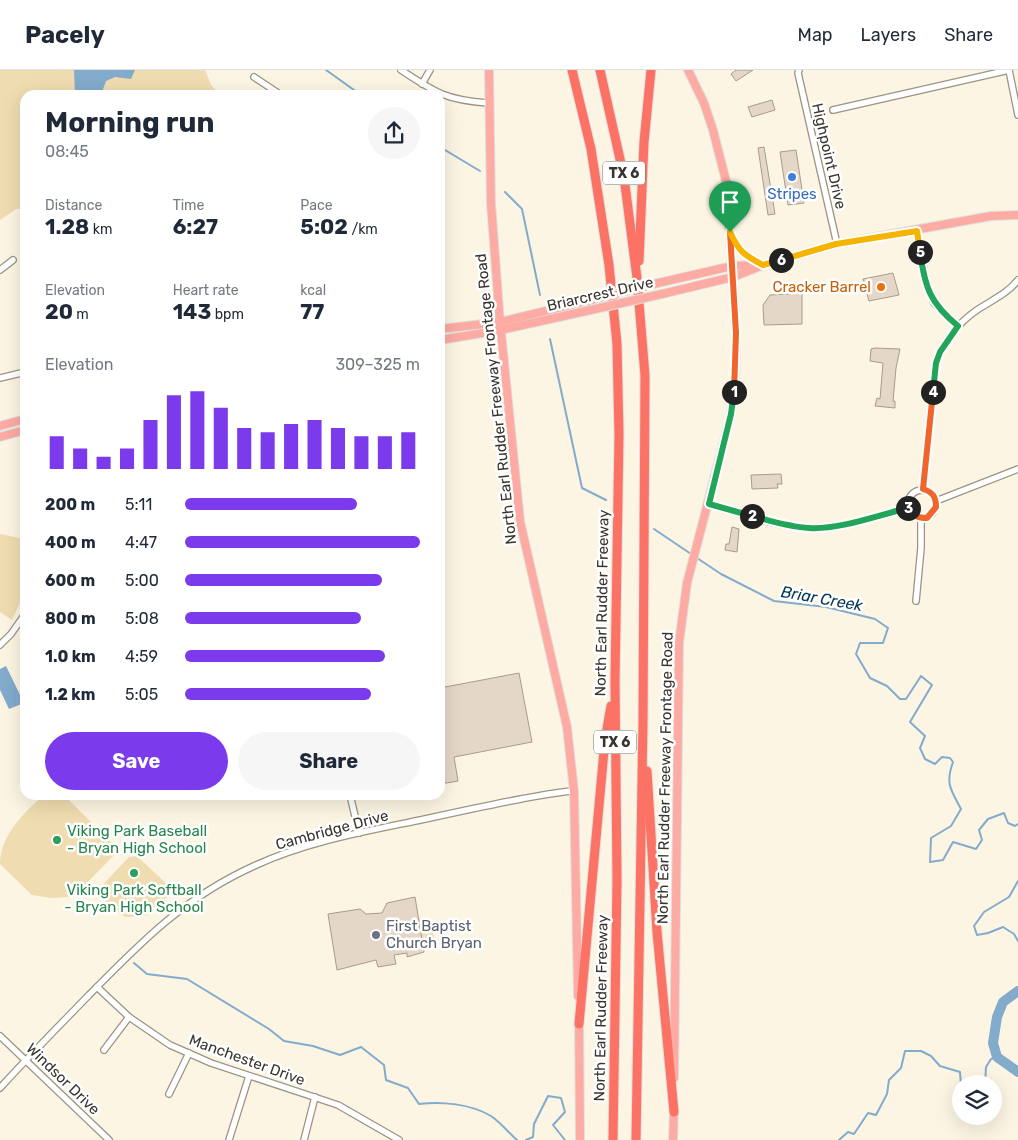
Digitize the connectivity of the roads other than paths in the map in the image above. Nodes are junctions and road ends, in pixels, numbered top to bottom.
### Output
1 (401, 70) edge
2 (430, 70) edge
3 (489, 70) edge
4 (570, 70) edge
5 (600, 70) edge
6 (651, 70) edge
7 (688, 70) edge
8 (1009, 70) edge
9 (797, 71) edge
10 (254, 77) dead end
11 (422, 84) junction
12 (274, 90) edge
13 (434, 90) edge
14 (445, 96) edge
15 (488, 103) junction
16 (833, 110) dead end
17 (1018, 115) edge
18 (1018, 215) edge
19 (917, 231) junction
20 (730, 232) junction
21 (836, 244) junction
22 (13, 260) dead end
23 (763, 265) junction
24 (732, 266) junction
25 (0, 270) edge
26 (733, 277) junction
27 (637, 278) junction
28 (1018, 280) edge
29 (500, 322) junction
30 (958, 326) junction
31 (445, 328) edge
32 (501, 330) junction
33 (445, 339) edge
34 (20, 373) edge
35 (0, 378) edge
36 (20, 420) edge
37 (0, 426) edge
38 (20, 431) edge
39 (0, 437) edge
40 (1018, 469) edge
41 (923, 489) junction
42 (936, 501) junction
43 (709, 504) junction
44 (908, 508) junction
45 (921, 518) junction
46 (916, 601) dead end
47 (20, 621) edge
48 (0, 645) edge
49 (615, 681) junction
50 (643, 722) junction
51 (574, 791) junction
52 (351, 800) edge
53 (359, 833) junction
54 (97, 987) junction
55 (130, 1017) junction
56 (579, 1024) junction
57 (0, 1036) edge
58 (104, 1050) dead end
59 (189, 1053) junction
60 (26, 1060) junction
61 (249, 1076) junction
62 (0, 1088) edge
63 (169, 1094) dead end
64 (315, 1097) junction
65 (674, 1112) junction
66 (108, 1140) edge
67 (229, 1140) edge
68 (304, 1140) edge
69 (399, 1140) edge
70 (580, 1140) edge
71 (613, 1140) edge
72 (636, 1140) edge
73 (673, 1140) edge

1 - 11 street
2 - 11 street
3 - 15 main road, North Earl Rudder Freeway Frontage Road
4 - 49 highway, North Earl Rudder Freeway / TX 6
5 - 27 highway, TX 6
6 - 27 highway
7 - 20 main road, North Earl Rudder Freeway Frontage Road
8 - 16 street
8 - 17 street
9 - 21 street, Highpoint Drive
10 - 12 street
11 - 13 street
14 - 15 street
15 - 29 main road, North Earl Rudder Freeway Frontage Road
18 - 19 main road, Briarcrest Drive
19 - 21 main road, Briarcrest Drive
19 - 30 street
20 - 23 main road
20 - 24 main road, North Earl Rudder Freeway Frontage Road
21 - 23 main road, Briarcrest Drive
22 - 25 street
23 - 24 main road, Briarcrest Drive
23 - 26 main road, Briarcrest Drive
24 - 26 main road, North Earl Rudder Freeway Frontage Road
24 - 29 main road, Briarcrest Drive, bridge
26 - 32 main road, Briarcrest Drive, bridge
26 - 43 main road, North Earl Rudder Freeway Frontage Road
27 - 50 highway, TX 6
28 - 30 street
29 - 31 main road, Briarcrest Drive
29 - 32 main road, North Earl Rudder Freeway Frontage Road
30 - 41 street
32 - 33 main road, Briarcrest Drive
32 - 51 main road, North Earl Rudder Freeway Frontage Road
34 - 35 street
36 - 37 main road
38 - 39 main road
40 - 42 street
41 - 42 street
41 - 44 street
42 - 45 street
43 - 44 street
43 - 65 main road, North Earl Rudder Freeway Frontage Road
44 - 45 street
45 - 46 street
47 - 48 street
49 - 56 highway
49 - 71 highway, North Earl Rudder Freeway / TX 6
50 - 65 highway
50 - 72 highway, TX 6
51 - 53 street, Cambridge Drive
51 - 56 main road, North Earl Rudder Freeway Frontage Road
52 - 53 street
53 - 54 street, Cambridge Drive
54 - 55 street, Manchester Drive
54 - 60 street, Cambridge Drive
55 - 58 street
55 - 59 street, Manchester Drive
56 - 70 main road, North Earl Rudder Freeway Frontage Road
57 - 60 street, Windsor Drive
59 - 61 street, Manchester Drive
59 - 63 street
60 - 62 street, Cambridge Drive
60 - 66 street, Windsor Drive
61 - 64 street, Manchester Drive
61 - 67 street
64 - 68 street
64 - 69 street, Manchester Drive
65 - 73 main road, North Earl Rudder Freeway Frontage Road

